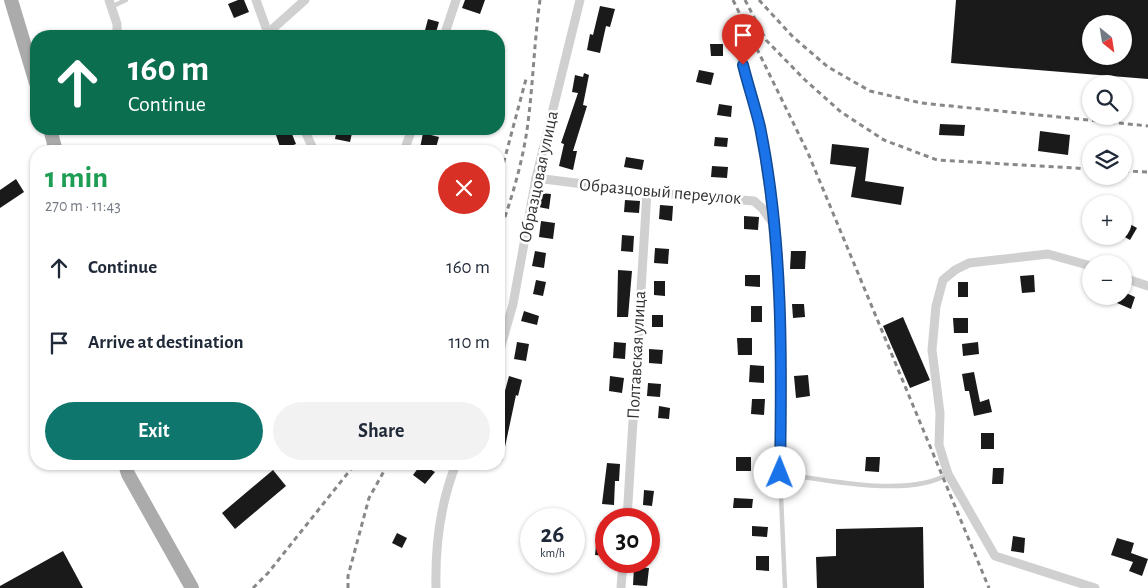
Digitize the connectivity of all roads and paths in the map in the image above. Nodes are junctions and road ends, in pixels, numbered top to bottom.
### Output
1 (11, 0) edge
2 (126, 0) edge
3 (256, 0) edge
4 (305, 0) edge
5 (456, 0) edge
6 (580, 0) edge
7 (111, 3) edge
8 (117, 30) edge
9 (266, 30) edge
10 (273, 30) edge
11 (446, 30) edge
12 (739, 49) dead end
13 (30, 63) edge
14 (536, 178) junction
15 (647, 192) junction
16 (774, 224) junction
17 (1082, 263) edge
18 (1132, 281) edge
19 (1148, 286) edge
20 (505, 332) edge
21 (127, 470) edge
22 (454, 470) edge
23 (780, 473) junction
24 (948, 474) junction
25 (628, 508) edge
26 (622, 573) edge
27 (192, 588) edge
28 (436, 588) edge
29 (621, 588) edge
30 (785, 588) edge
31 (1095, 588) edge

1 - 13 main road
2 - 7 lane
3 - 9 street
4 - 10 street
5 - 11 street
6 - 14 street, Образцовая улица
7 - 8 street
12 - 16 street
14 - 15 street, Образцовый переулок
14 - 20 street, Образцовая улица
15 - 16 street, Образцовый переулок
15 - 25 street, Полтавская улица
16 - 23 street
17 - 24 street
18 - 19 street
21 - 27 main road
22 - 28 street
23 - 24 lane
23 - 30 lane
24 - 31 street
26 - 29 street

